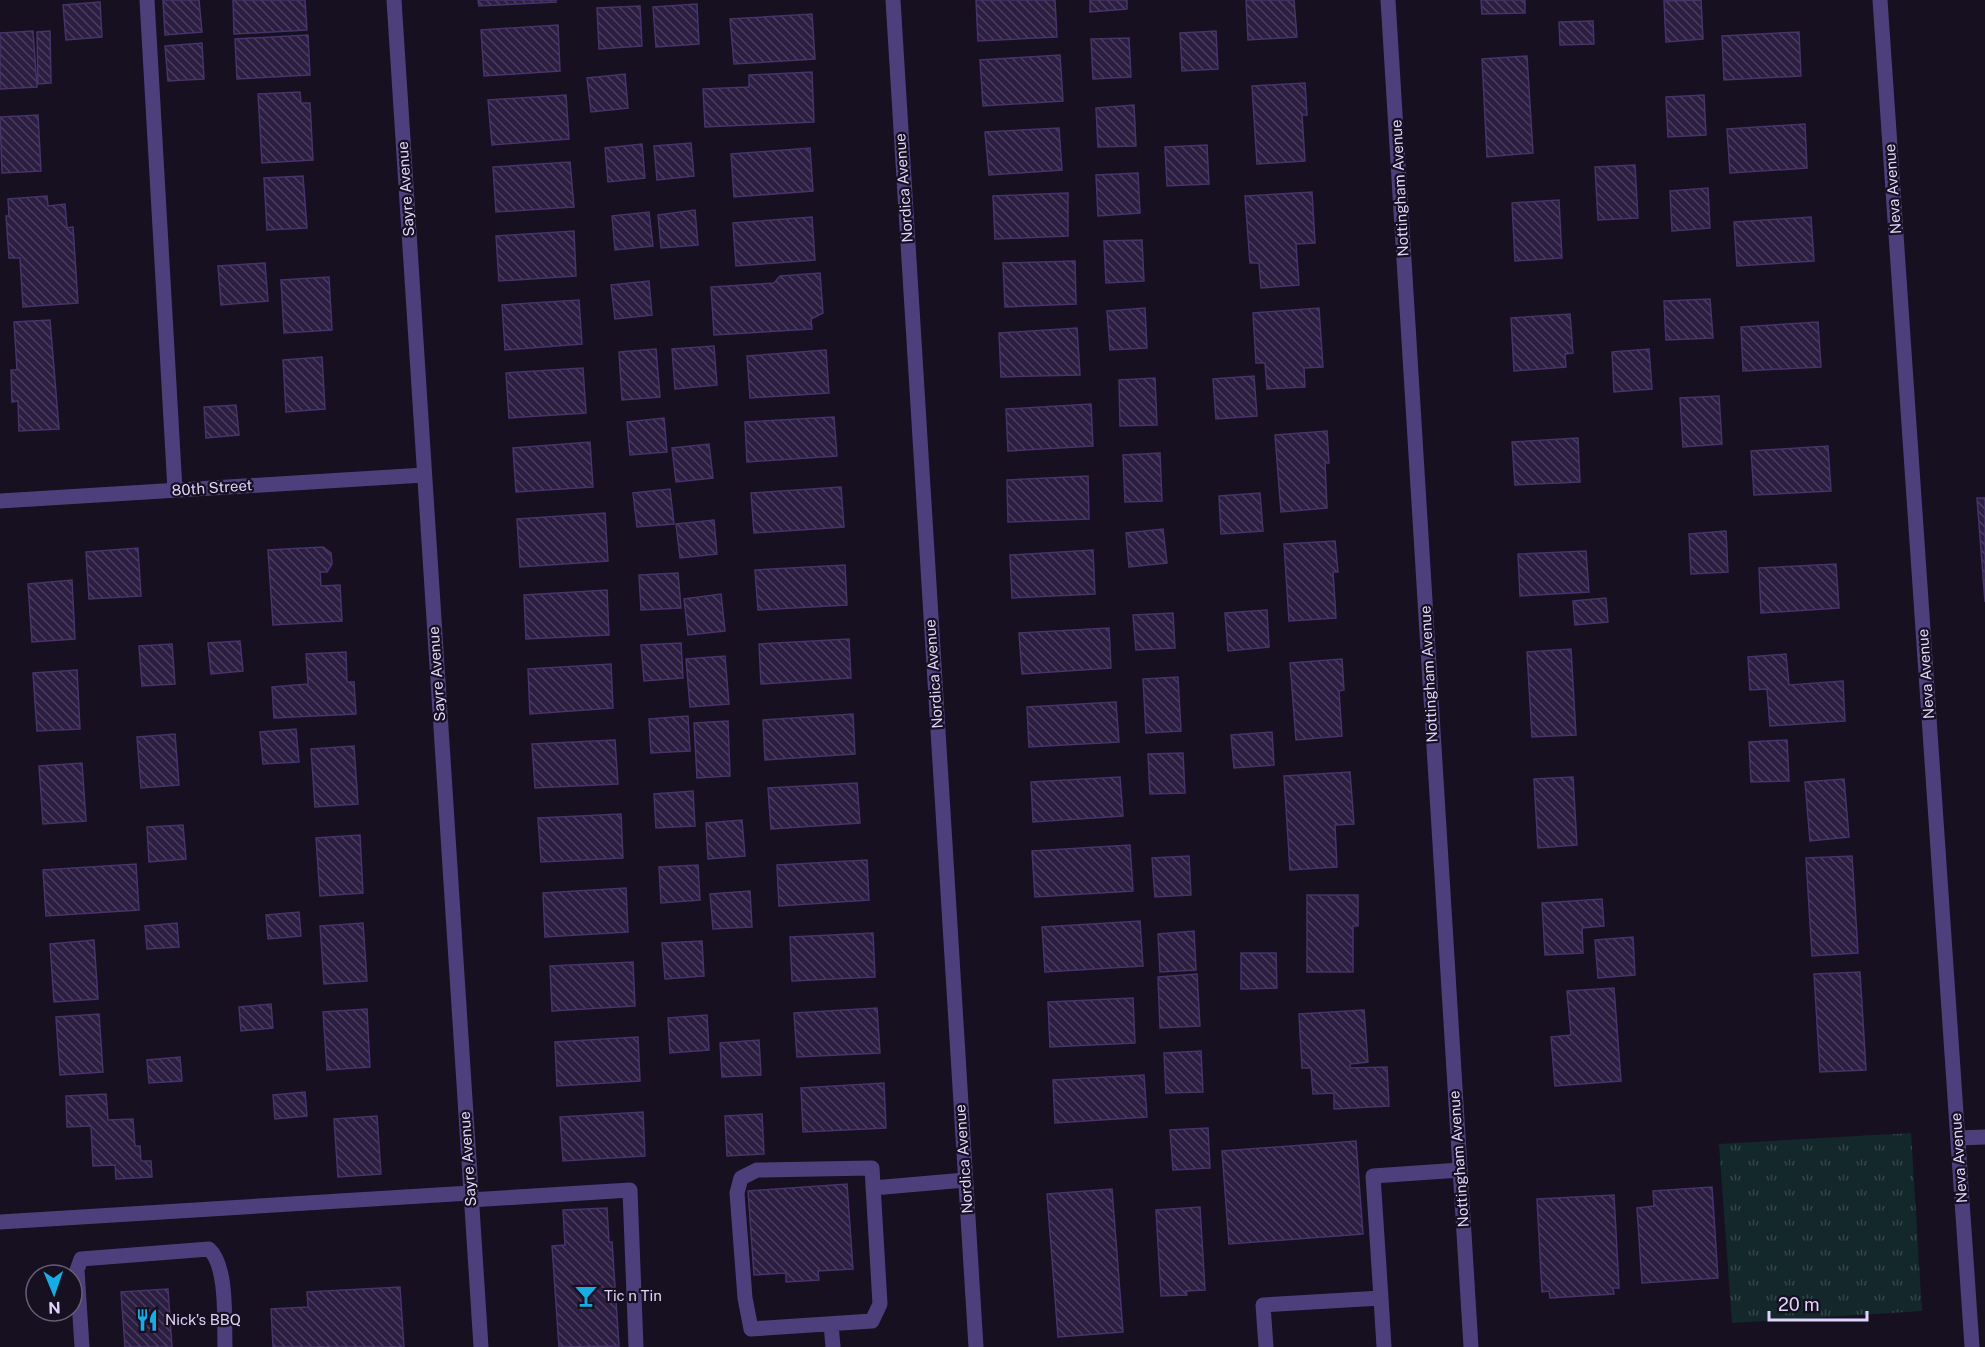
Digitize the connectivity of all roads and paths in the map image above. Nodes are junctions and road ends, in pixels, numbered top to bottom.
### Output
1 (147, 0) edge
2 (394, 0) edge
3 (892, 0) edge
4 (1388, 0) edge
5 (1880, 0) edge
6 (424, 475) junction
7 (175, 490) junction
8 (0, 501) edge
9 (1985, 1137) edge
10 (1958, 1138) junction
11 (1460, 1170) junction
12 (965, 1180) junction
13 (873, 1188) junction
14 (470, 1197) junction
15 (0, 1222) edge
16 (1381, 1298) junction
17 (831, 1324) junction
18 (82, 1347) edge
19 (225, 1347) edge
20 (481, 1347) edge
21 (636, 1347) edge
22 (833, 1347) edge
23 (976, 1347) edge
24 (1266, 1347) edge
25 (1384, 1347) edge
26 (1471, 1347) edge
27 (1972, 1347) edge

1 - 7 street
2 - 6 street, Sayre Avenue
3 - 12 street, Nordica Avenue
4 - 11 street, Nottingham Avenue
5 - 10 street, Neva Avenue
6 - 7 street, 80th Street
6 - 14 street, Sayre Avenue
7 - 8 street, 80th Street
9 - 10 street
10 - 27 street, Neva Avenue
11 - 16 street
11 - 26 street, Nottingham Avenue
12 - 13 street
12 - 23 street, Nordica Avenue
13 - 17 street
13 - 17 street
14 - 15 street
14 - 20 street, Sayre Avenue
14 - 21 street
16 - 24 street
16 - 25 street
17 - 22 street
18 - 19 street

